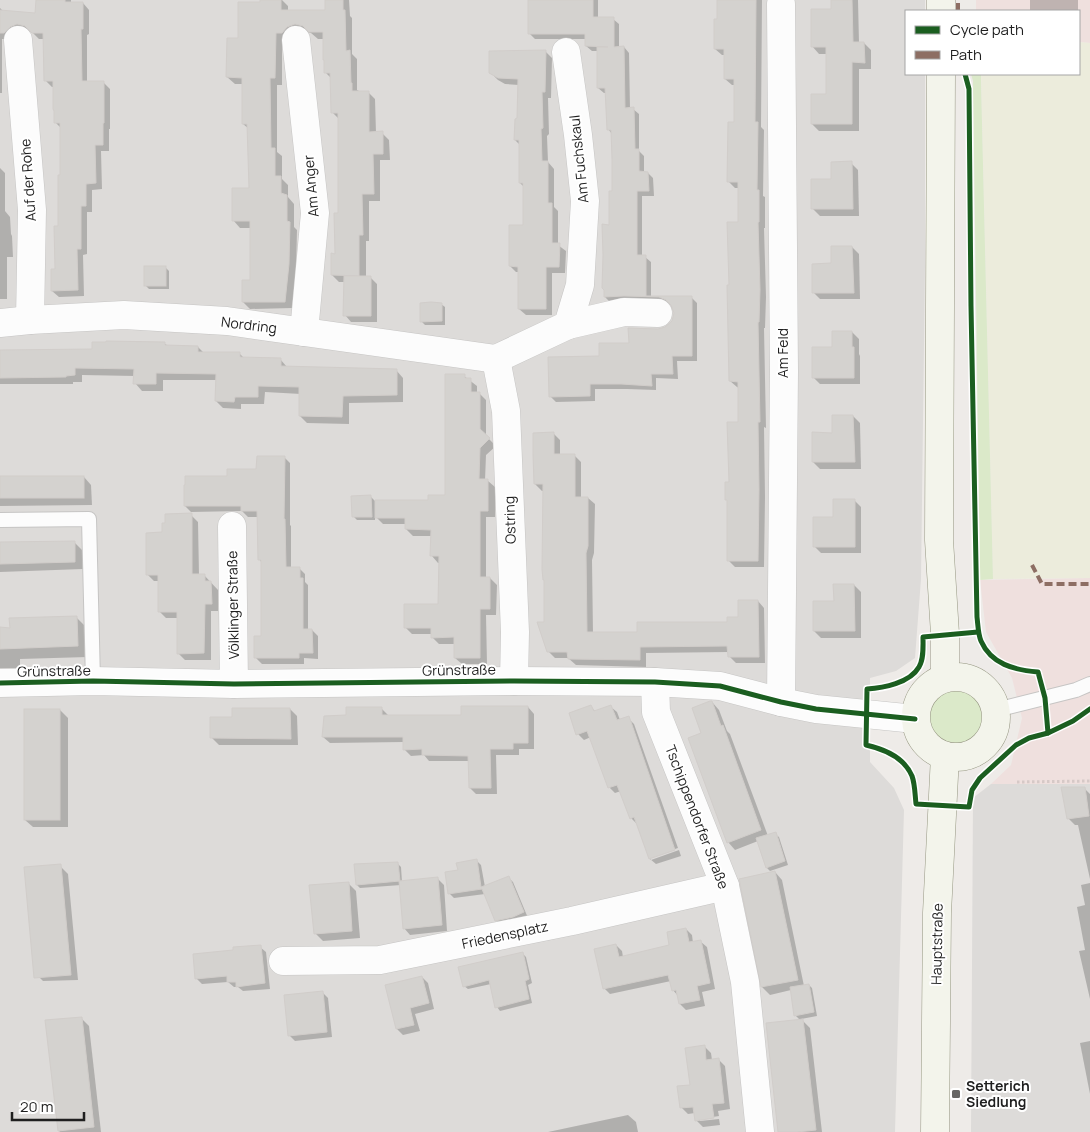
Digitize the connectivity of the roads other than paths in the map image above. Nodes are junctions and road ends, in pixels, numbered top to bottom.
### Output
1 (781, 4) dead end
2 (18, 40) dead end
3 (296, 40) dead end
4 (566, 52) dead end
5 (941, 75) edge
6 (658, 313) dead end
7 (30, 320) junction
8 (0, 323) edge
9 (568, 325) junction
10 (304, 332) junction
11 (496, 360) junction
12 (0, 520) edge
13 (232, 526) dead end
14 (945, 678) junction
15 (514, 681) junction
16 (93, 682) junction
17 (655, 682) junction
18 (0, 683) edge
19 (234, 684) junction
20 (1090, 684) edge
21 (781, 702) junction
22 (996, 710) junction
23 (915, 719) junction
24 (945, 756) junction
25 (725, 886) junction
26 (283, 961) dead end
27 (760, 1132) edge
28 (935, 1132) edge

1 - 21 street, Am Feld
2 - 7 street, Auf der Rohe
3 - 10 street, Am Anger
4 - 9 street, Am Fuchskaul
5 - 14 main road
6 - 9 street
7 - 8 street, Nordring
7 - 10 street, Nordring
9 - 11 street
10 - 11 street, Nordring
11 - 15 street, Ostring
12 - 16 lane
13 - 19 street, Völklinger Straße
14 - 22 main road
14 - 23 main road
15 - 17 street, Grünstraße
15 - 19 street, Grünstraße
16 - 18 street, Grünstraße
16 - 19 street, Grünstraße
17 - 21 street, Grünstraße
17 - 25 street, Tschippendorfer Straße
20 - 22 lane
21 - 23 street, Grünstraße
22 - 24 main road
23 - 24 main road
24 - 28 main road, Hauptstraße
25 - 26 street, Friedensplatz
25 - 27 street, Tschippendorfer Straße

